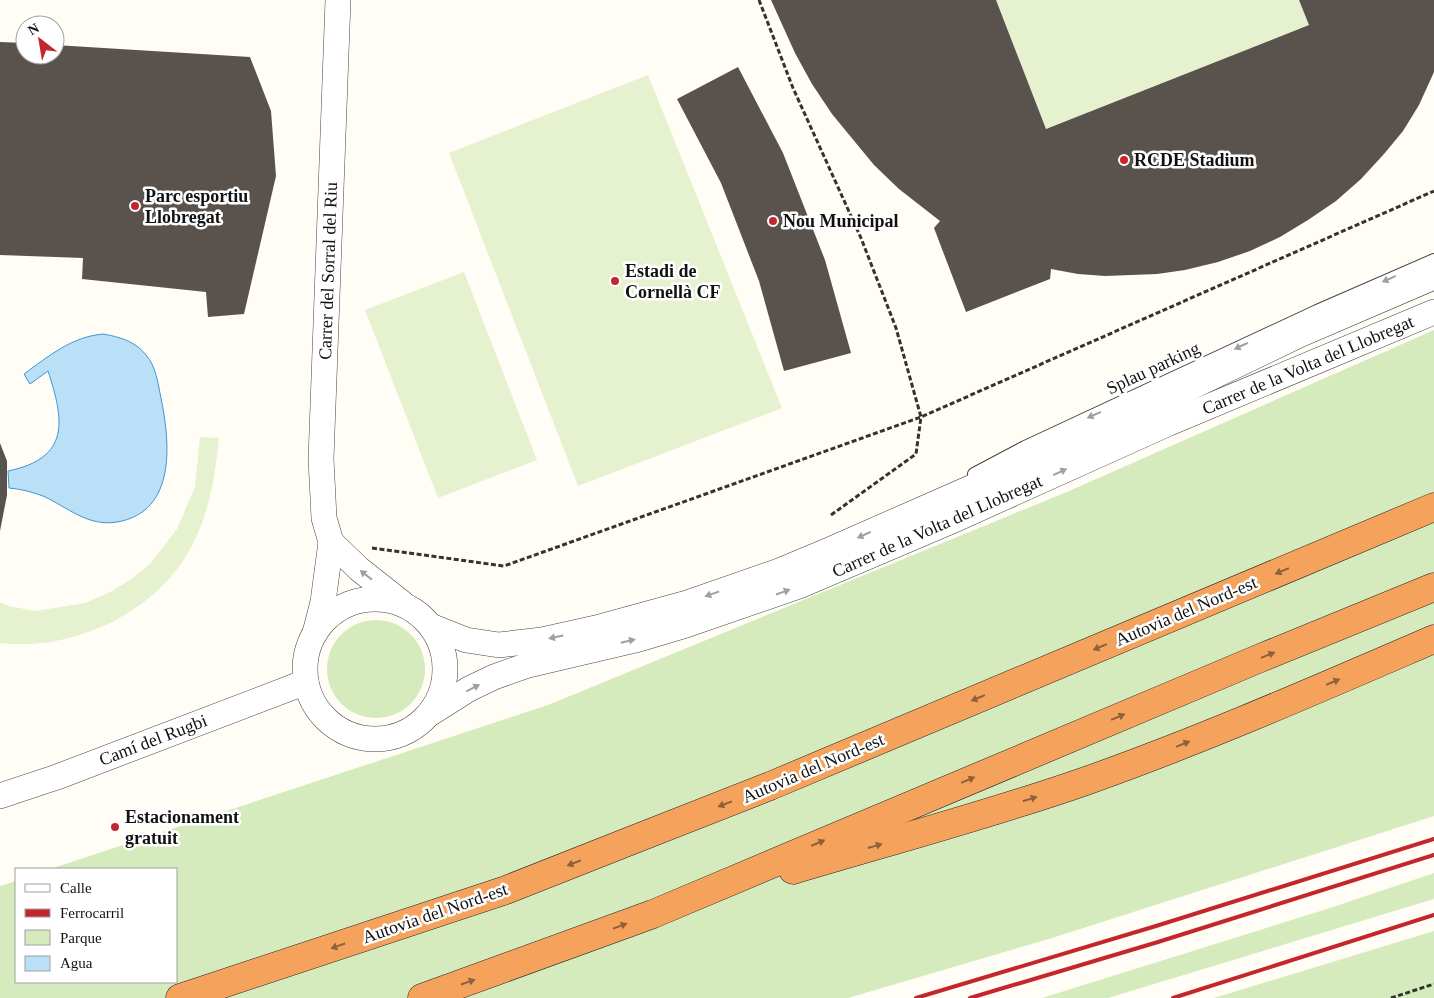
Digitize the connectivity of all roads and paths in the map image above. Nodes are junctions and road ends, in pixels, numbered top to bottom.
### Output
1 (338, 0) edge
2 (759, 0) edge
3 (1434, 190) edge
4 (1434, 260) edge
5 (1434, 277) edge
6 (1434, 312) edge
7 (921, 417) junction
8 (1434, 501) edge
9 (1434, 507) edge
10 (830, 515) dead end
11 (894, 522) junction
12 (331, 542) junction
13 (369, 547) dead end
14 (1327, 552) junction
15 (1434, 587) edge
16 (404, 604) junction
17 (431, 626) junction
18 (315, 633) junction
19 (1434, 639) edge
20 (306, 682) junction
21 (431, 713) junction
22 (0, 796) edge
23 (677, 904) junction
24 (1434, 984) edge
25 (180, 998) edge
26 (422, 998) edge
27 (1391, 998) edge

1 - 12 street, Carrer del Sorral del Riu
2 - 7 path
3 - 7 path
4 -> 11 lane, Splau parking
5 - 11 street, Carrer de la Volta del Llobregat
21 -> 6 street, Carrer de la Volta del Llobregat
7 - 10 path
7 - 13 path
8 - 14 highway
9 - 14 highway, Autovia del Nord-est
11 -> 17 street, Carrer de la Volta del Llobregat
16 -> 12 street
12 - 18 street, Carrer del Sorral del Riu
14 -> 25 highway, Autovia del Nord-est
23 -> 15 highway
16 - 17 street
16 - 18 street
17 - 21 street
18 - 20 street
23 -> 19 highway
20 - 21 street
20 - 22 street, Camí del Rugbi
26 -> 23 highway
24 - 27 path

